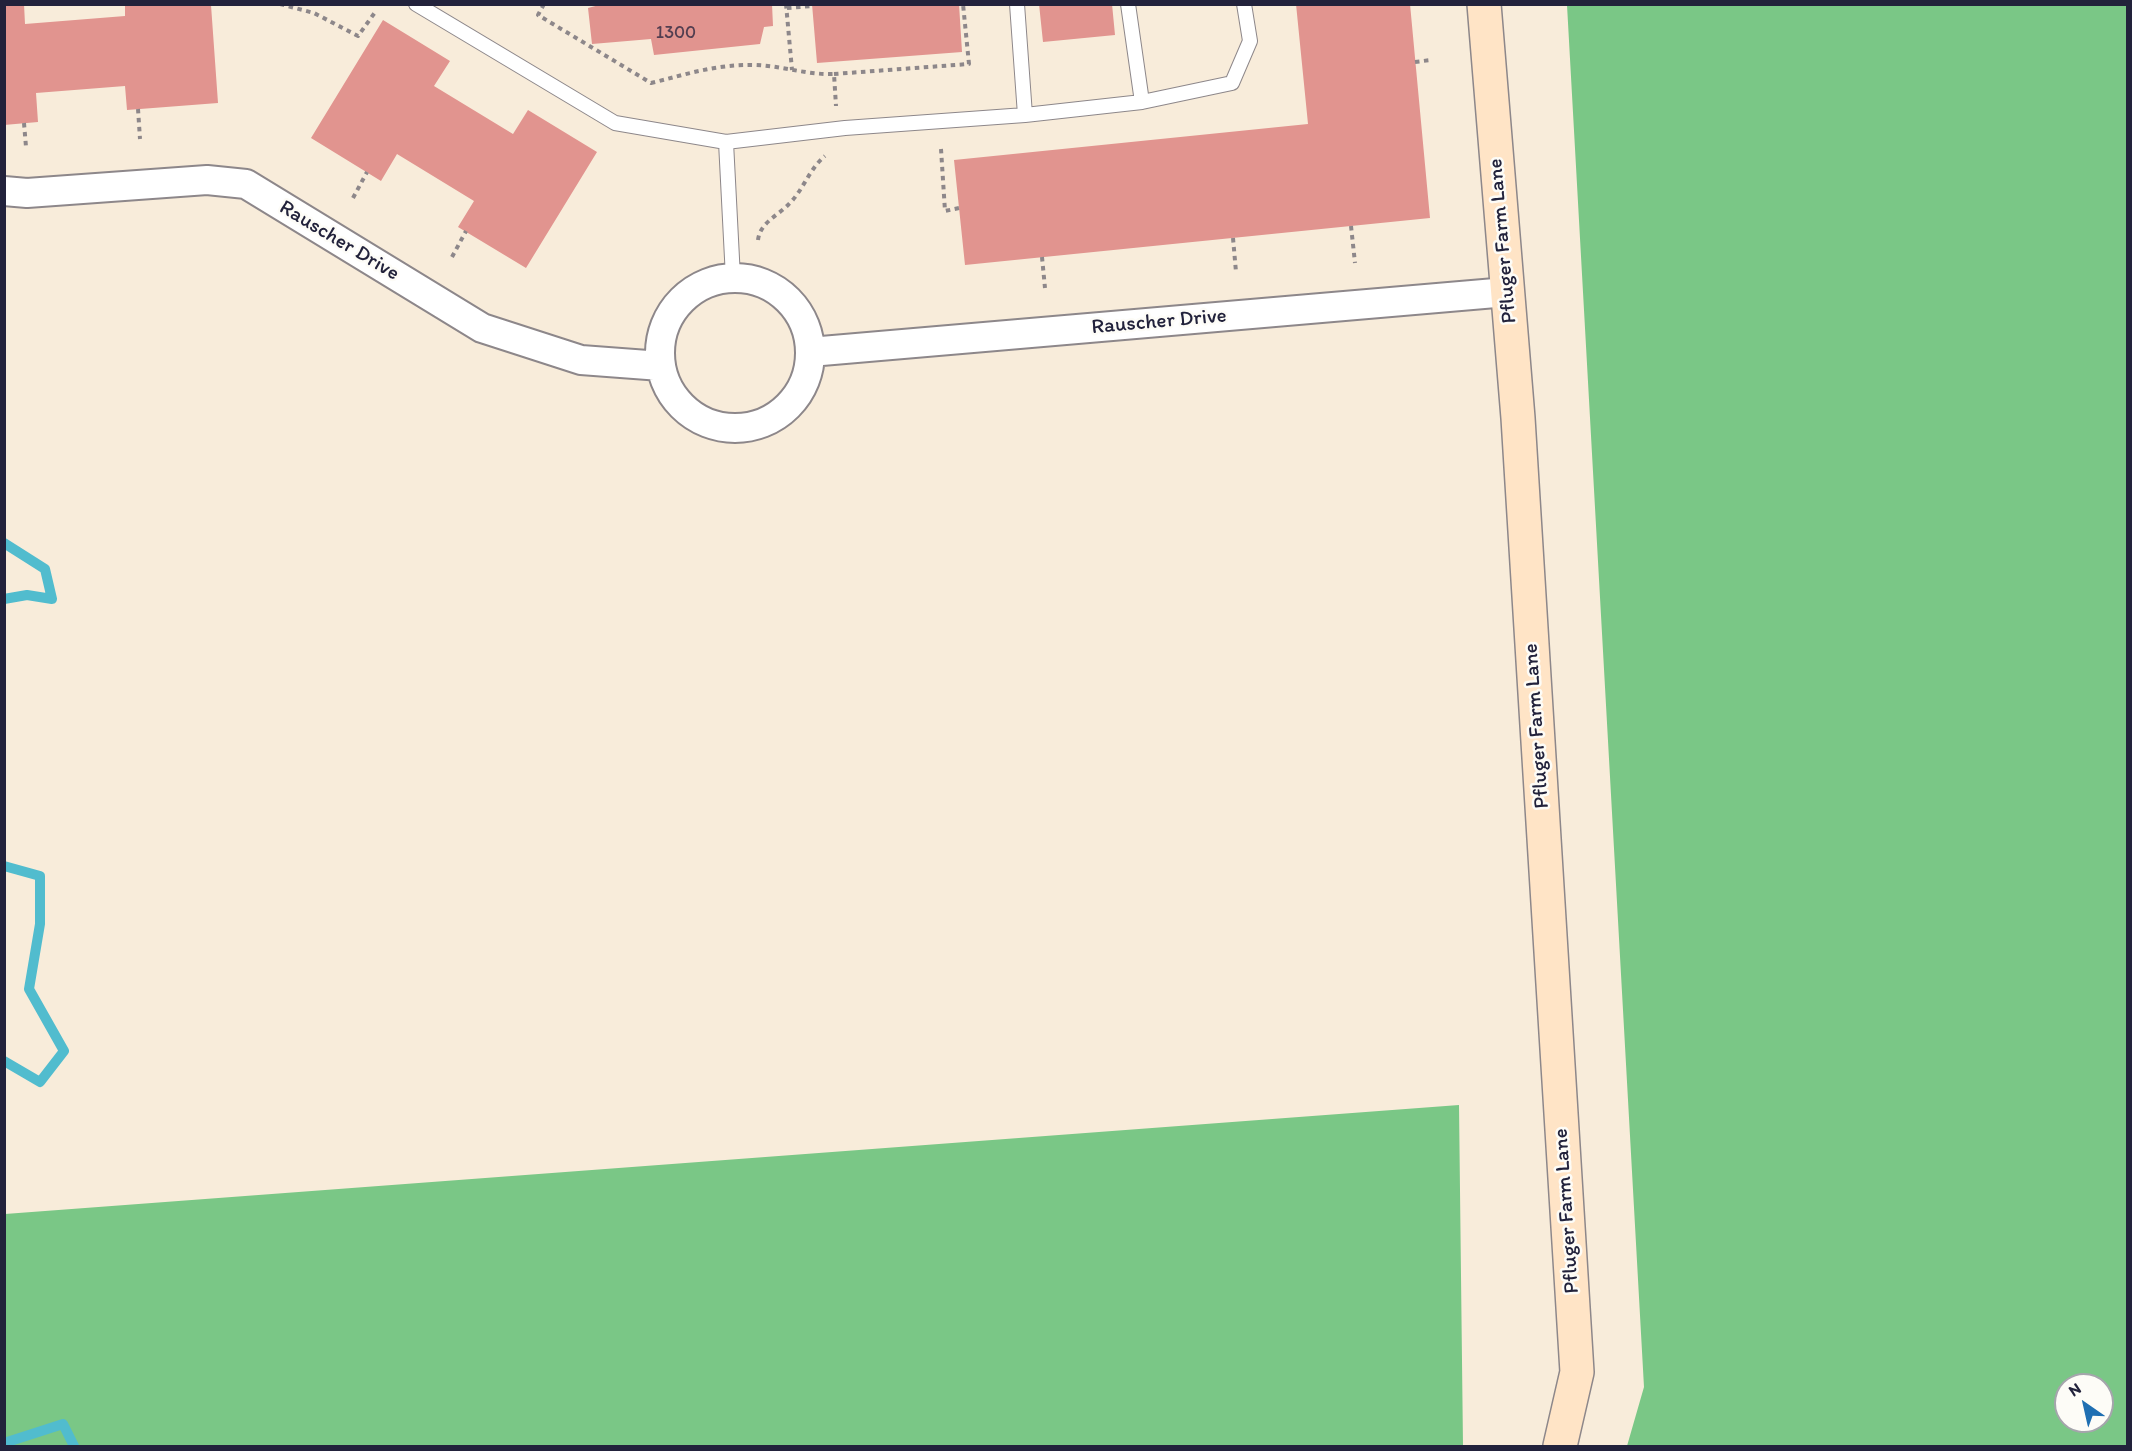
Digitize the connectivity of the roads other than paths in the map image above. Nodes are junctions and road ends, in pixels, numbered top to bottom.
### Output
1 (416, 4) edge
2 (1017, 4) edge
3 (1128, 4) edge
4 (1244, 4) edge
5 (1484, 4) edge
6 (1142, 102) junction
7 (1025, 115) junction
8 (726, 142) junction
9 (4, 191) edge
10 (733, 278) junction
11 (1507, 292) junction
12 (810, 352) junction
13 (661, 366) junction
14 (1560, 1446) edge

1 - 8 lane
2 - 7 lane
3 - 6 lane
4 - 6 lane
5 - 11 street, Pfluger Farm Lane
6 - 7 lane
7 - 8 lane
8 - 10 lane
9 - 13 street, Rauscher Drive
10 - 12 street
10 - 13 street
11 - 12 street, Rauscher Drive
11 - 14 street, Pfluger Farm Lane
12 - 13 street

